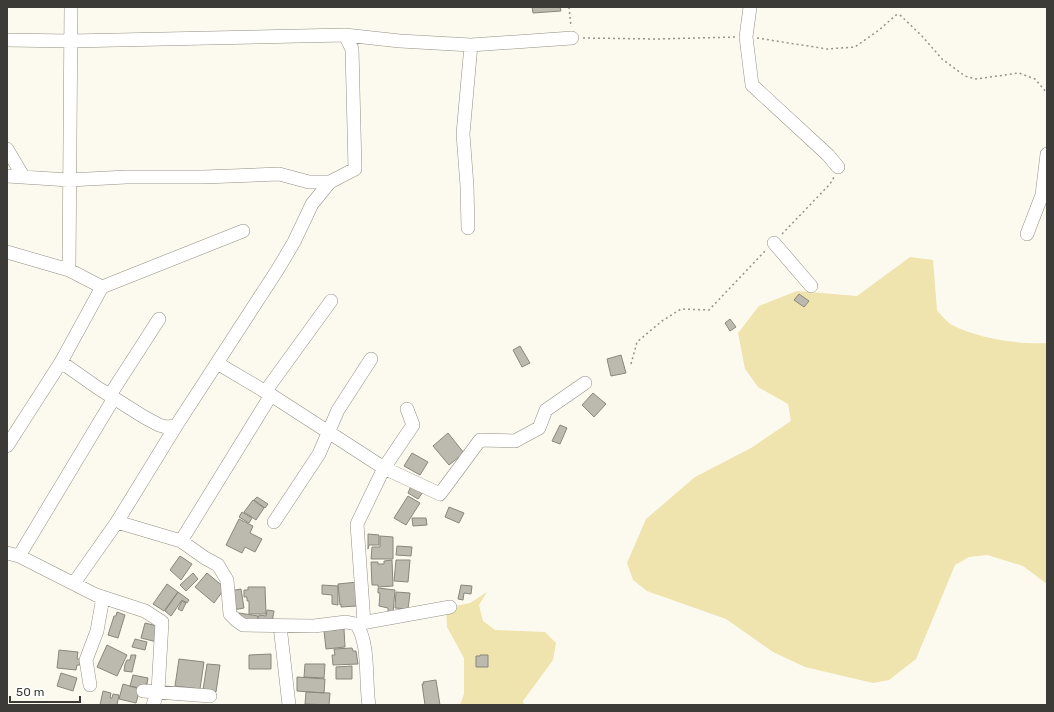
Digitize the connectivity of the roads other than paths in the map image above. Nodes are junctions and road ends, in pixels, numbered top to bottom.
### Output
1 (71, 7) edge
2 (750, 7) edge
3 (344, 35) junction
4 (572, 38) road end
5 (7, 40) edge
6 (71, 41) junction
7 (471, 45) junction
8 (7, 149) edge
9 (1047, 154) edge
10 (838, 167) road end
11 (7, 176) edge
12 (23, 176) junction
13 (69, 180) junction
14 (330, 182) junction
15 (468, 228) dead end
16 (243, 231) dead end
17 (1027, 234) dead end
18 (774, 243) road end
19 (7, 252) edge
20 (69, 270) junction
21 (811, 286) dead end
22 (102, 287) junction
23 (331, 301) dead end
24 (159, 319) dead end
25 (371, 358) dead end
26 (61, 362) junction
27 (217, 363) junction
28 (585, 383) dead end
29 (268, 393) junction
30 (112, 396) junction
31 (407, 408) dead end
32 (176, 426) junction
33 (328, 432) junction
34 (7, 446) edge
35 (384, 468) junction
36 (117, 522) junction
37 (274, 522) dead end
38 (181, 541) junction
39 (13, 554) edge
40 (74, 583) junction
41 (103, 597) junction
42 (450, 607) dead end
43 (360, 623) junction
44 (280, 626) junction
45 (90, 685) dead end
46 (143, 691) dead end
47 (158, 691) junction
48 (210, 696) dead end
49 (153, 705) edge
50 (289, 705) edge
51 (369, 705) edge

1 - 6 street
2 - 10 street
3 - 6 street
3 - 7 street
3 - 14 street
4 - 7 street
5 - 6 street
6 - 13 street
7 - 15 street
8 - 12 street
9 - 17 street
11 - 12 street
12 - 13 street
13 - 14 street
13 - 20 street
14 - 27 street
16 - 22 street
18 - 21 street
19 - 20 street
20 - 22 street
22 - 26 street
23 - 29 street
24 - 30 street
25 - 33 street
26 - 30 street
26 - 34 street
27 - 29 street
27 - 32 street
28 - 35 street
29 - 33 street
29 - 38 street
30 - 32 street
30 - 39 street
31 - 35 street
32 - 36 street
33 - 35 street
33 - 37 street
35 - 43 street
36 - 38 street
36 - 40 street
38 - 44 street
39 - 40 street
40 - 41 street
41 - 45 street
41 - 47 street
42 - 43 street
43 - 44 street
43 - 51 street
44 - 50 street
46 - 47 street
47 - 48 street
47 - 49 street

